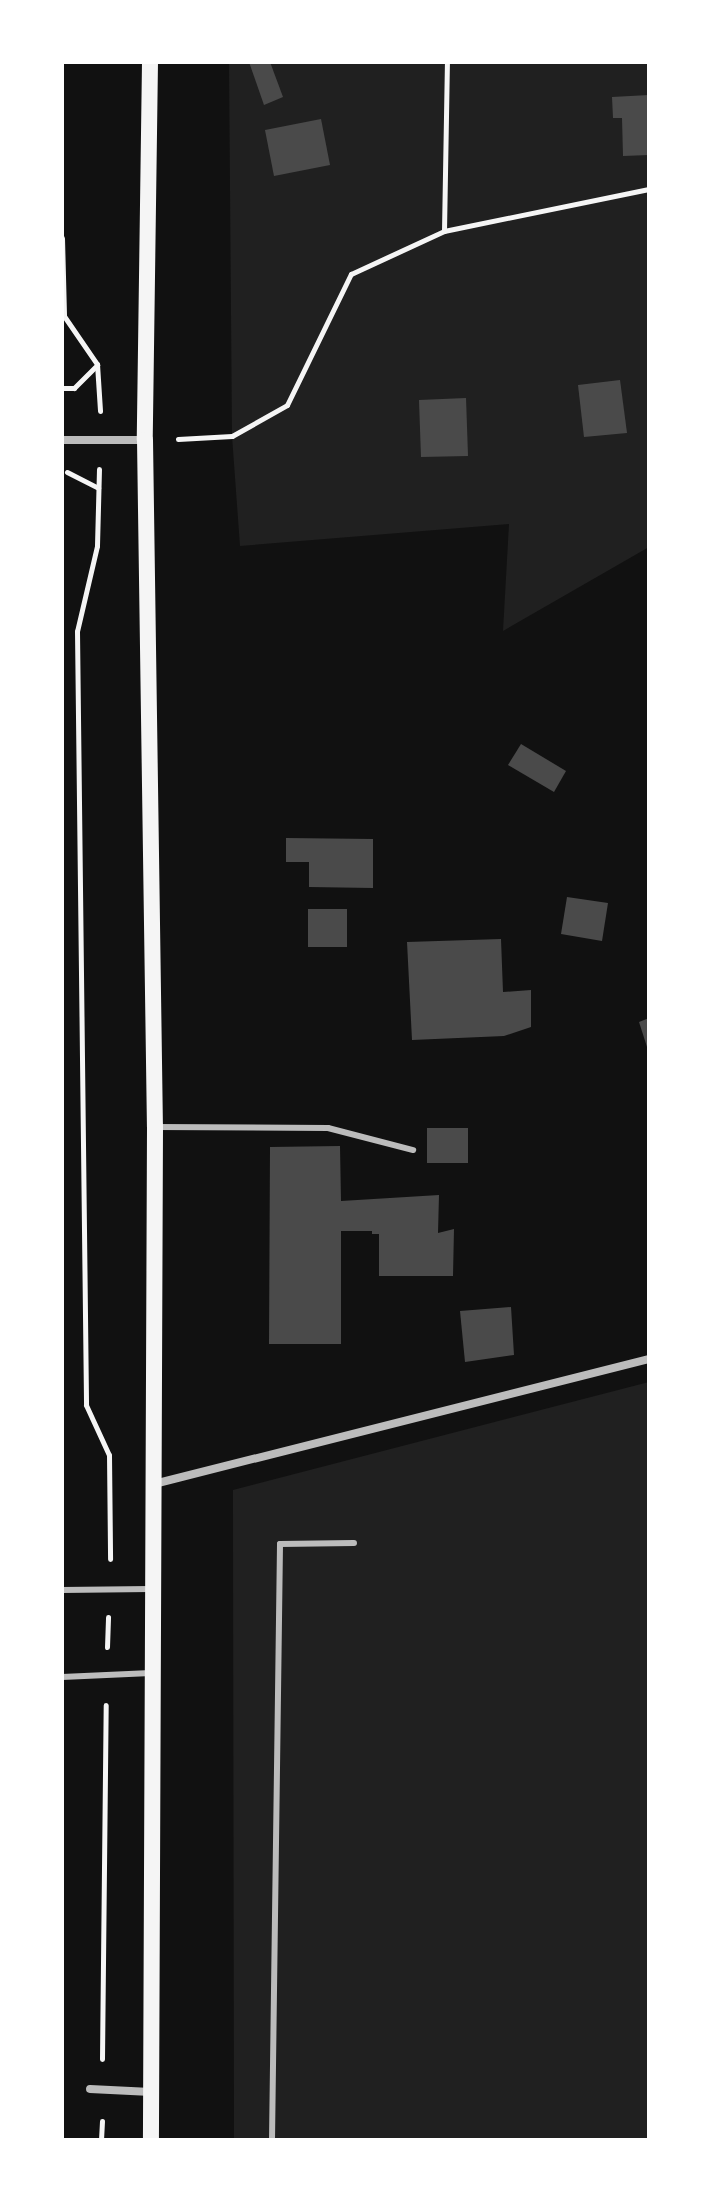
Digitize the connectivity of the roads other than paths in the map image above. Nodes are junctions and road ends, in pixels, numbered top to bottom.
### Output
1 (150, 62) edge
2 (62, 440) edge
3 (145, 440) junction
4 (155, 1127) junction
5 (413, 1150) dead end
6 (649, 1359) edge
7 (154, 1484) junction
8 (354, 1543) dead end
9 (154, 1589) junction
10 (62, 1590) edge
11 (155, 1672) junction
12 (62, 1677) edge
13 (90, 2089) dead end
14 (151, 2092) junction
15 (151, 2140) edge
16 (272, 2140) edge

1 - 3 main road
2 - 3 street
3 - 4 main road
4 - 5 lane
4 - 7 main road
6 - 7 street
7 - 9 main road
8 - 16 lane
9 - 10 lane
9 - 11 main road
11 - 12 lane
11 - 14 main road
13 - 14 street
14 - 15 main road

